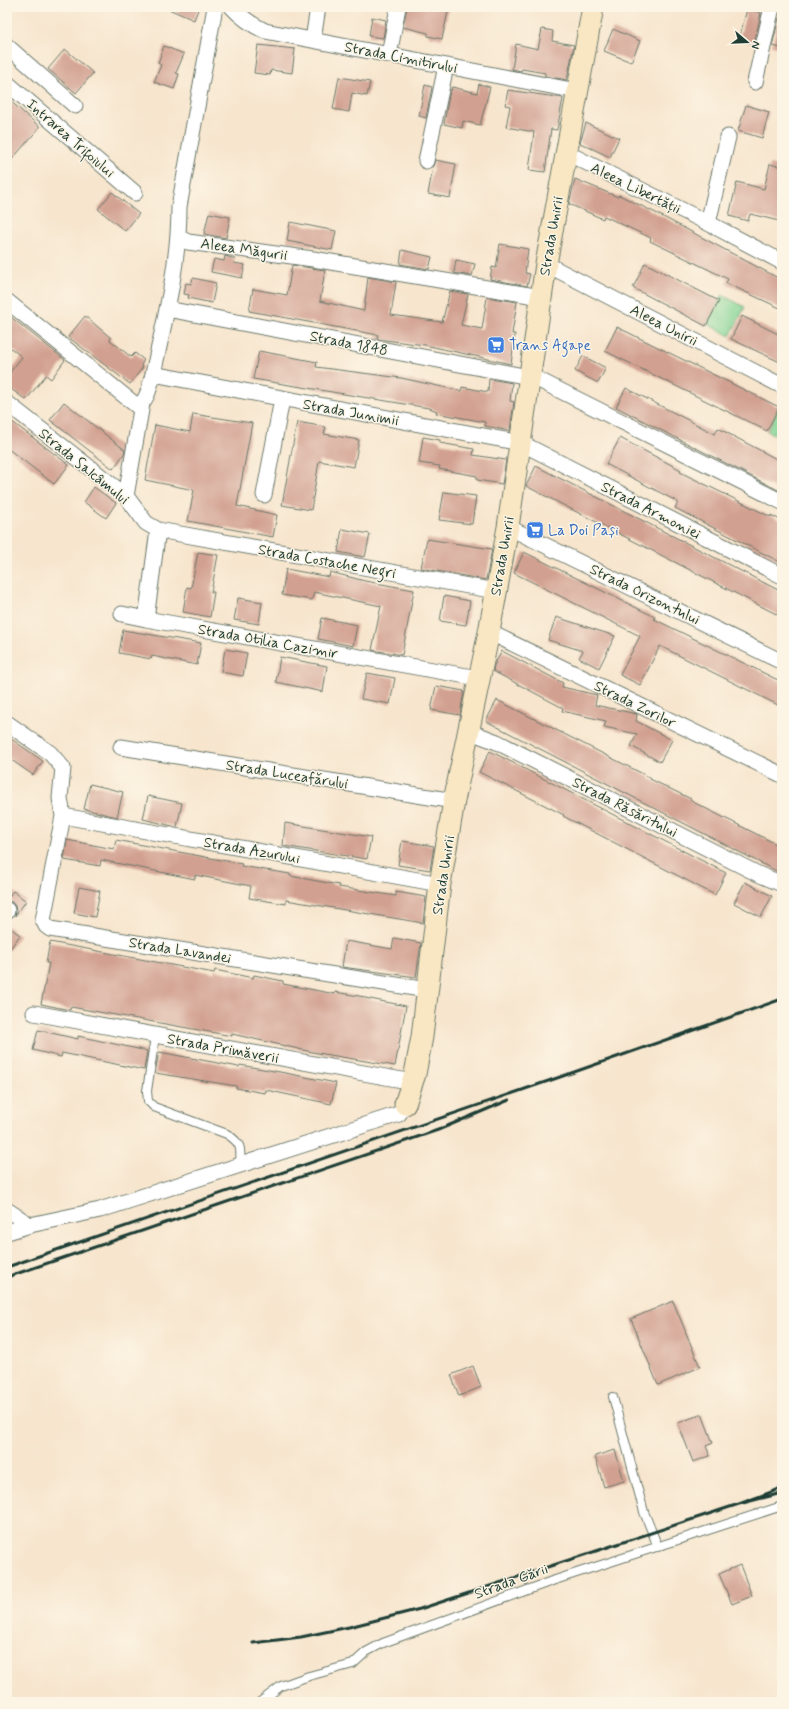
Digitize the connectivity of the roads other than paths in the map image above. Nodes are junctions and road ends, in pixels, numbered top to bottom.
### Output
1 (215, 7) edge
2 (232, 7) edge
3 (318, 7) edge
4 (398, 7) edge
5 (593, 7) edge
6 (772, 7) edge
7 (312, 40) junction
8 (7, 46) edge
9 (390, 55) junction
10 (446, 66) junction
11 (755, 82) dead end
12 (7, 83) edge
13 (577, 91) junction
14 (75, 106) dead end
15 (728, 137) dead end
16 (565, 152) junction
17 (426, 161) dead end
18 (135, 193) dead end
19 (708, 223) junction
20 (178, 237) junction
21 (782, 262) edge
22 (546, 264) junction
23 (541, 297) junction
24 (7, 301) edge
25 (168, 309) junction
26 (153, 374) junction
27 (529, 379) junction
28 (782, 386) edge
29 (282, 399) junction
30 (7, 404) edge
31 (142, 404) junction
32 (521, 443) junction
33 (264, 495) dead end
34 (126, 496) junction
35 (782, 502) edge
36 (508, 526) junction
37 (158, 530) junction
38 (782, 576) edge
39 (496, 591) junction
40 (122, 614) dead end
41 (146, 619) junction
42 (489, 632) junction
43 (782, 662) edge
44 (478, 678) junction
45 (7, 723) edge
46 (468, 731) junction
47 (121, 747) dead end
48 (782, 775) edge
49 (454, 801) junction
50 (63, 816) junction
51 (440, 884) junction
52 (782, 884) edge
53 (427, 990) junction
54 (34, 1013) dead end
55 (155, 1036) junction
56 (413, 1082) junction
57 (405, 1104) joint
58 (240, 1165) junction
59 (7, 1210) edge
60 (30, 1225) junction
61 (7, 1232) edge
62 (613, 1397) dead end
63 (782, 1506) edge
64 (658, 1547) junction
65 (260, 1702) edge

1 - 20 street
2 - 7 street, Strada Cimitirului
3 - 7 street
4 - 9 street
5 - 13 street, Strada Unirii
6 - 11 street
7 - 9 street, Strada Cimitirului
8 - 14 street, Intrarea Trifoiului
9 - 10 street, Strada Cimitirului
10 - 13 street, Strada Cimitirului
10 - 17 street
12 - 18 street, Intrarea Trifoiului
13 - 16 street, Strada Unirii
15 - 19 street
16 - 19 street, Aleea Libertății
16 - 22 street, Strada Unirii
19 - 21 street, Aleea Libertății
20 - 23 street, Aleea Măgurii
20 - 25 street
22 - 23 street, Strada Unirii
22 - 28 street, Aleea Unirii
23 - 27 street, Strada Unirii
24 - 31 street
25 - 26 street
25 - 27 street, Strada 1848
26 - 29 street, Strada Junimii
26 - 31 street
27 - 32 street, Strada Unirii
27 - 35 street
29 - 32 street, Strada Junimii
29 - 33 street
30 - 34 street, Strada Salcâmului
31 - 34 street
32 - 36 street, Strada Unirii
32 - 38 street, Strada Armoniei
34 - 37 street, Strada Salcâmului
36 - 39 street, Strada Unirii
36 - 43 street, Strada Orizontului
37 - 39 street, Strada Costache Negri
37 - 41 street
39 - 42 street, Strada Unirii
40 - 41 street, Strada Otilia Cazimir
41 - 44 street, Strada Otilia Cazimir
42 - 44 street, Strada Unirii
42 - 48 street, Strada Zorilor
44 - 46 street, Strada Unirii
45 - 50 street, Strada Lavandei
46 - 49 street, Strada Unirii
46 - 52 street, Strada Răsăritului
47 - 49 street, Strada Luceafǎrului
49 - 51 street, Strada Unirii
50 - 51 street, Strada Azurului
50 - 53 street, Strada Lavandei
51 - 53 street, Strada Unirii
53 - 56 street, Strada Unirii
54 - 55 street, Strada Primăverii
55 - 56 street, Strada Primăverii
55 - 58 lane
56 - 57 street, Strada Unirii
57 - 58 street
58 - 60 street
59 - 60 street
60 - 61 street
62 - 64 lane
63 - 64 lane, Strada Gării
64 - 65 lane, Strada Gării

